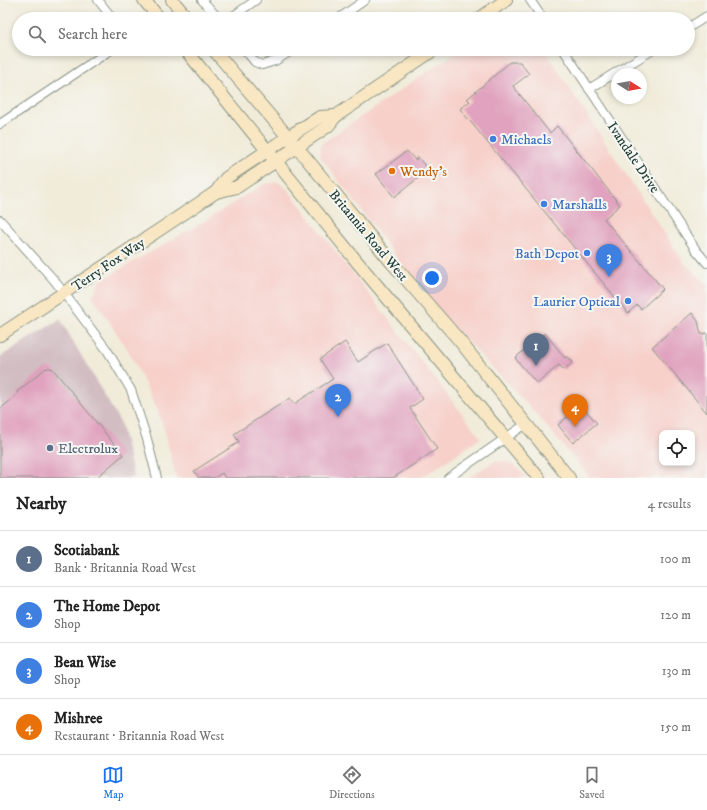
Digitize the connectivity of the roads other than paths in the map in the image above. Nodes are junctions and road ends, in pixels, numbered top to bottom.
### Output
1 (98, 0) edge
2 (144, 0) edge
3 (172, 0) edge
4 (202, 0) edge
5 (256, 0) edge
6 (365, 0) edge
7 (506, 0) edge
8 (530, 0) edge
9 (107, 12) edge
10 (154, 12) edge
11 (182, 12) edge
12 (213, 12) edge
13 (239, 12) edge
14 (348, 12) edge
15 (489, 12) edge
16 (538, 12) edge
17 (707, 16) edge
18 (695, 24) edge
19 (102, 56) edge
20 (191, 56) edge
21 (219, 56) edge
22 (250, 56) edge
23 (283, 56) edge
24 (425, 56) edge
25 (568, 56) edge
26 (643, 56) edge
27 (589, 89) junction
28 (336, 116) junction
29 (0, 124) edge
30 (288, 137) junction
31 (296, 146) junction
32 (268, 151) junction
33 (276, 161) junction
34 (216, 192) junction
35 (0, 220) edge
36 (707, 263) edge
37 (64, 294) junction
38 (0, 335) edge
39 (526, 424) junction
40 (506, 438) junction
41 (157, 478) edge
42 (448, 478) edge
43 (539, 478) edge
44 (569, 478) edge

1 - 9 street
2 - 10 main road
3 - 11 main road
4 - 12 street
5 - 13 street
6 - 14 street
7 - 15 main road
8 - 16 street
17 - 18 street
19 - 29 street
20 - 32 main road, Britannia Road West
21 - 30 main road, Britannia Road West
22 - 23 street
24 - 28 main road
25 - 27 street, Ivandale Drive
26 - 27 street
27 - 36 street, Ivandale Drive
28 - 30 main road, Terry Fox Way
28 - 31 main road, Terry Fox Way
30 - 31 main road, Britannia Road West
30 - 32 main road, Terry Fox Way
31 - 33 main road, Terry Fox Way
31 - 39 main road, Britannia Road West
32 - 33 main road, Britannia Road West
32 - 34 main road, Terry Fox Way
33 - 34 main road, Terry Fox Way
33 - 40 main road, Britannia Road West
34 - 37 main road, Terry Fox Way
35 - 37 street
37 - 38 main road, Terry Fox Way
37 - 41 street
39 - 40 street
39 - 44 main road, Britannia Road West
40 - 42 street
40 - 43 main road, Britannia Road West

